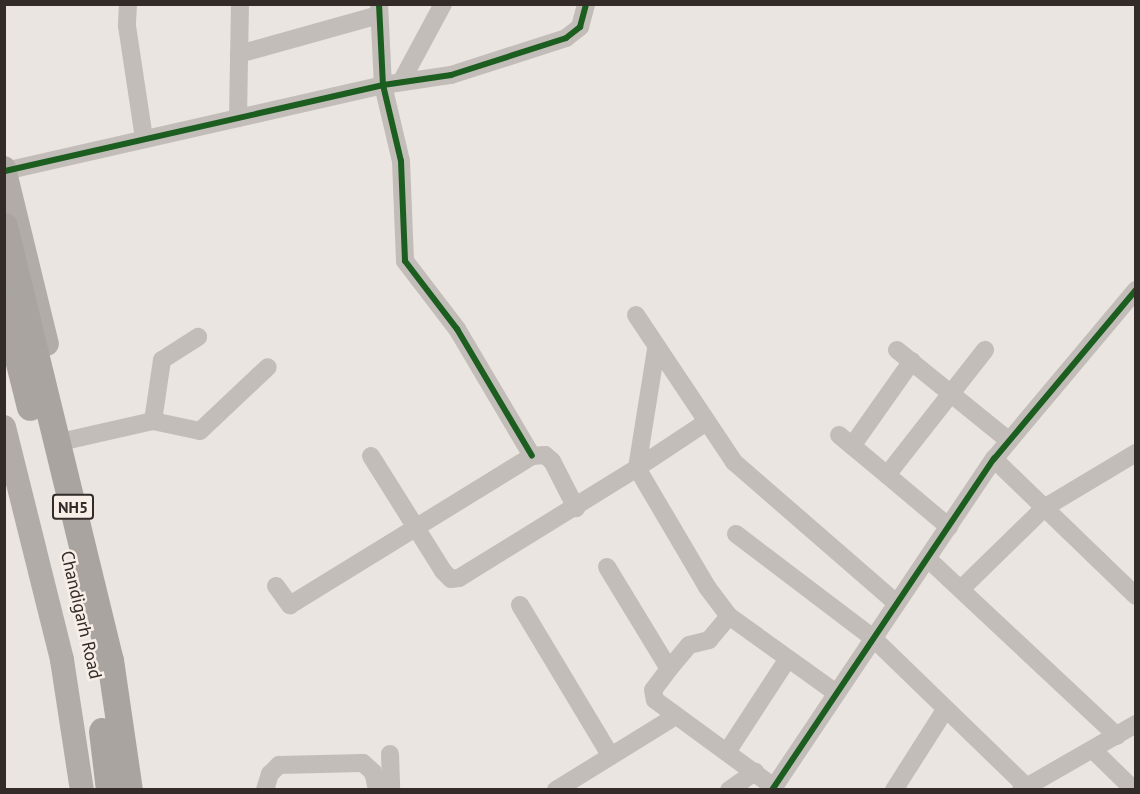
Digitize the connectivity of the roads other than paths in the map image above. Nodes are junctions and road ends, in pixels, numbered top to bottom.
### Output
1 (128, 4) edge
2 (240, 4) edge
3 (443, 4) edge
4 (586, 4) edge
5 (379, 10) edge
6 (239, 54) junction
7 (392, 83) junction
8 (237, 118) junction
9 (144, 139) junction
10 (5, 170) edge
11 (4, 226) edge
12 (1136, 290) edge
13 (4, 303) edge
14 (636, 315) dead end
15 (198, 337) dead end
16 (46, 344) junction
17 (656, 349) junction
18 (897, 350) dead end
19 (985, 350) dead end
20 (4, 352) edge
21 (912, 361) junction
22 (268, 367) dead end
23 (950, 393) junction
24 (153, 421) junction
25 (705, 423) junction
26 (4, 428) edge
27 (69, 440) junction
28 (1008, 440) junction
29 (1136, 453) edge
30 (371, 456) dead end
31 (532, 456) junction
32 (994, 459) junction
33 (637, 468) junction
34 (887, 475) junction
35 (576, 508) junction
36 (1044, 508) junction
37 (950, 527) junction
38 (415, 528) junction
39 (735, 534) dead end
40 (928, 559) junction
41 (607, 567) dead end
42 (276, 586) dead end
43 (961, 589) junction
44 (1133, 590) edge
45 (896, 603) junction
46 (520, 605) dead end
47 (729, 616) junction
48 (873, 638) junction
49 (787, 660) junction
50 (669, 669) junction
51 (836, 693) junction
52 (945, 710) junction
53 (674, 717) junction
54 (1136, 724) edge
55 (1117, 736) junction
56 (1094, 751) junction
57 (727, 752) junction
58 (390, 754) dead end
59 (610, 755) junction
60 (755, 772) junction
61 (561, 788) edge
62 (773, 788) edge
63 (1026, 788) edge
64 (82, 789) edge
65 (109, 789) edge
66 (129, 789) edge
67 (139, 789) edge
68 (265, 789) edge
69 (377, 789) edge
70 (391, 789) edge
71 (729, 789) edge
72 (894, 789) edge
73 (1134, 789) edge

1 - 9 street
2 - 6 street
3 - 7 street
4 - 7 street
5 - 6 street
5 - 7 street
6 - 8 street
7 - 8 street
7 - 31 street
8 - 9 street
9 - 10 street
10 - 16 main road
11 - 66 highway, NH5, bridge
12 - 28 street
13 - 65 highway, Chandigarh Road / NH5, bridge
14 - 17 street
15 - 24 street
16 - 20 main road
16 - 27 main road
17 - 25 street
17 - 33 street
18 - 21 street
19 - 23 street
21 - 23 street
21 - 34 street
22 - 24 street
23 - 28 street
23 - 34 street
24 - 27 street
25 - 33 street
25 - 45 street
26 - 64 main road
27 - 67 main road
28 - 32 street
29 - 36 street
30 - 38 street
31 - 35 street
31 - 38 street
32 - 36 street
32 - 37 street
33 - 35 street
33 - 47 street
34 - 37 street
35 - 38 street
36 - 43 street
36 - 44 street
37 - 40 street
38 - 42 street
39 - 48 street
40 - 43 street
40 - 45 street
41 - 50 street
43 - 55 street
45 - 48 street
46 - 59 street
47 - 49 street
47 - 50 street
48 - 51 street
48 - 52 street
49 - 51 street
49 - 57 street
50 - 53 street
51 - 62 street
52 - 63 street
52 - 72 street
53 - 57 street
53 - 59 street
54 - 55 street
55 - 56 street
56 - 63 street
56 - 73 street
57 - 60 street
58 - 70 street
59 - 61 street
60 - 62 street
60 - 71 street
68 - 69 street

